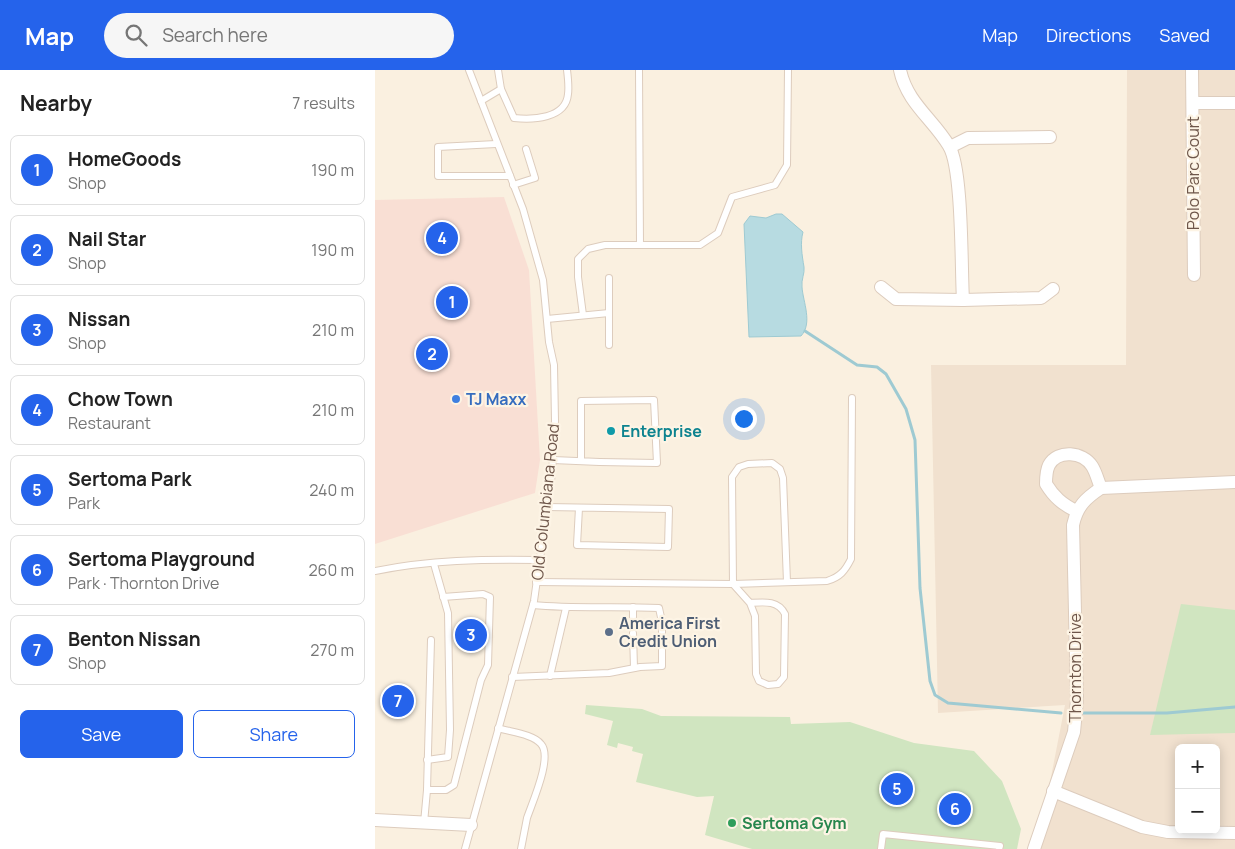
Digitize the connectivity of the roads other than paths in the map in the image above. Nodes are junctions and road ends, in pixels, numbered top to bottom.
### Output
1 (469, 70) edge
2 (498, 70) edge
3 (567, 70) edge
4 (639, 70) edge
5 (788, 70) edge
6 (900, 70) edge
7 (1192, 70) edge
8 (501, 89) junction
9 (481, 101) junction
10 (1193, 103) junction
11 (1235, 103) edge
12 (1050, 136) dead end
13 (496, 144) junction
14 (950, 146) junction
15 (526, 149) dead end
16 (510, 176) junction
17 (513, 186) junction
18 (640, 245) junction
19 (1194, 275) dead end
20 (609, 278) dead end
21 (881, 287) dead end
22 (1053, 289) dead end
23 (963, 300) junction
24 (609, 313) junction
25 (583, 315) junction
26 (547, 318) junction
27 (609, 345) dead end
28 (852, 398) dead end
29 (553, 460) junction
30 (581, 462) junction
31 (1235, 482) edge
32 (1101, 488) junction
33 (547, 507) junction
34 (579, 508) junction
35 (1076, 510) junction
36 (539, 560) junction
37 (435, 564) junction
38 (375, 571) edge
39 (536, 582) junction
40 (787, 582) junction
41 (733, 584) junction
42 (443, 597) junction
43 (750, 603) junction
44 (533, 605) junction
45 (633, 607) junction
46 (566, 608) junction
47 (633, 617) dead end
48 (633, 633) dead end
49 (431, 640) dead end
50 (634, 668) junction
51 (550, 676) junction
52 (512, 677) junction
53 (498, 728) junction
54 (448, 757) junction
55 (427, 760) junction
56 (459, 763) junction
57 (427, 790) junction
58 (1053, 791) junction
59 (375, 820) edge
60 (424, 822) junction
61 (471, 825) junction
62 (1235, 833) edge
63 (465, 849) edge
64 (521, 849) edge
65 (881, 849) edge
66 (999, 849) edge
67 (1034, 849) edge

1 - 9 lane, Old Columbiana Road
2 - 8 lane
3 - 8 lane
4 - 18 lane
5 - 18 lane
6 - 14 street
7 - 10 street, Polo Parc Court
8 - 9 lane
9 - 13 lane, Old Columbiana Road
10 - 11 street
10 - 19 street, Polo Parc Court
12 - 14 street
13 - 16 lane, Old Columbiana Road
13 - 16 lane
14 - 23 street
15 - 17 lane
16 - 17 lane, Old Columbiana Road
17 - 26 lane, Old Columbiana Road
18 - 25 lane
20 - 24 lane
21 - 23 street
22 - 23 street
24 - 25 lane
24 - 27 lane
25 - 26 lane
26 - 29 lane, Old Columbiana Road
28 - 40 lane
29 - 30 lane
29 - 33 lane, Old Columbiana Road
30 - 30 lane
31 - 32 street
32 - 35 street
32 - 35 street
33 - 34 lane
33 - 36 lane, Old Columbiana Road
34 - 34 lane
35 - 58 street, Thornton Drive
36 - 37 lane
36 - 39 lane, Old Columbiana Road
37 - 38 lane
37 - 42 lane
39 - 41 lane
39 - 44 lane, Old Columbiana Road
40 - 41 lane
40 - 41 lane
41 - 43 lane
42 - 54 lane
42 - 56 lane
43 - 43 lane
44 - 46 lane
44 - 52 lane, Old Columbiana Road
45 - 46 lane
45 - 47 lane
45 - 50 lane
46 - 51 lane
48 - 50 lane
49 - 55 lane
50 - 51 lane
51 - 52 lane
52 - 53 lane, Old Columbiana Road
53 - 61 lane, Old Columbiana Road
53 - 64 lane
54 - 55 lane
54 - 56 lane
55 - 57 lane
56 - 57 lane
57 - 60 lane
58 - 62 street
58 - 67 street, Thornton Drive
59 - 60 street
60 - 61 street
61 - 63 lane, Old Columbiana Road
65 - 66 lane

